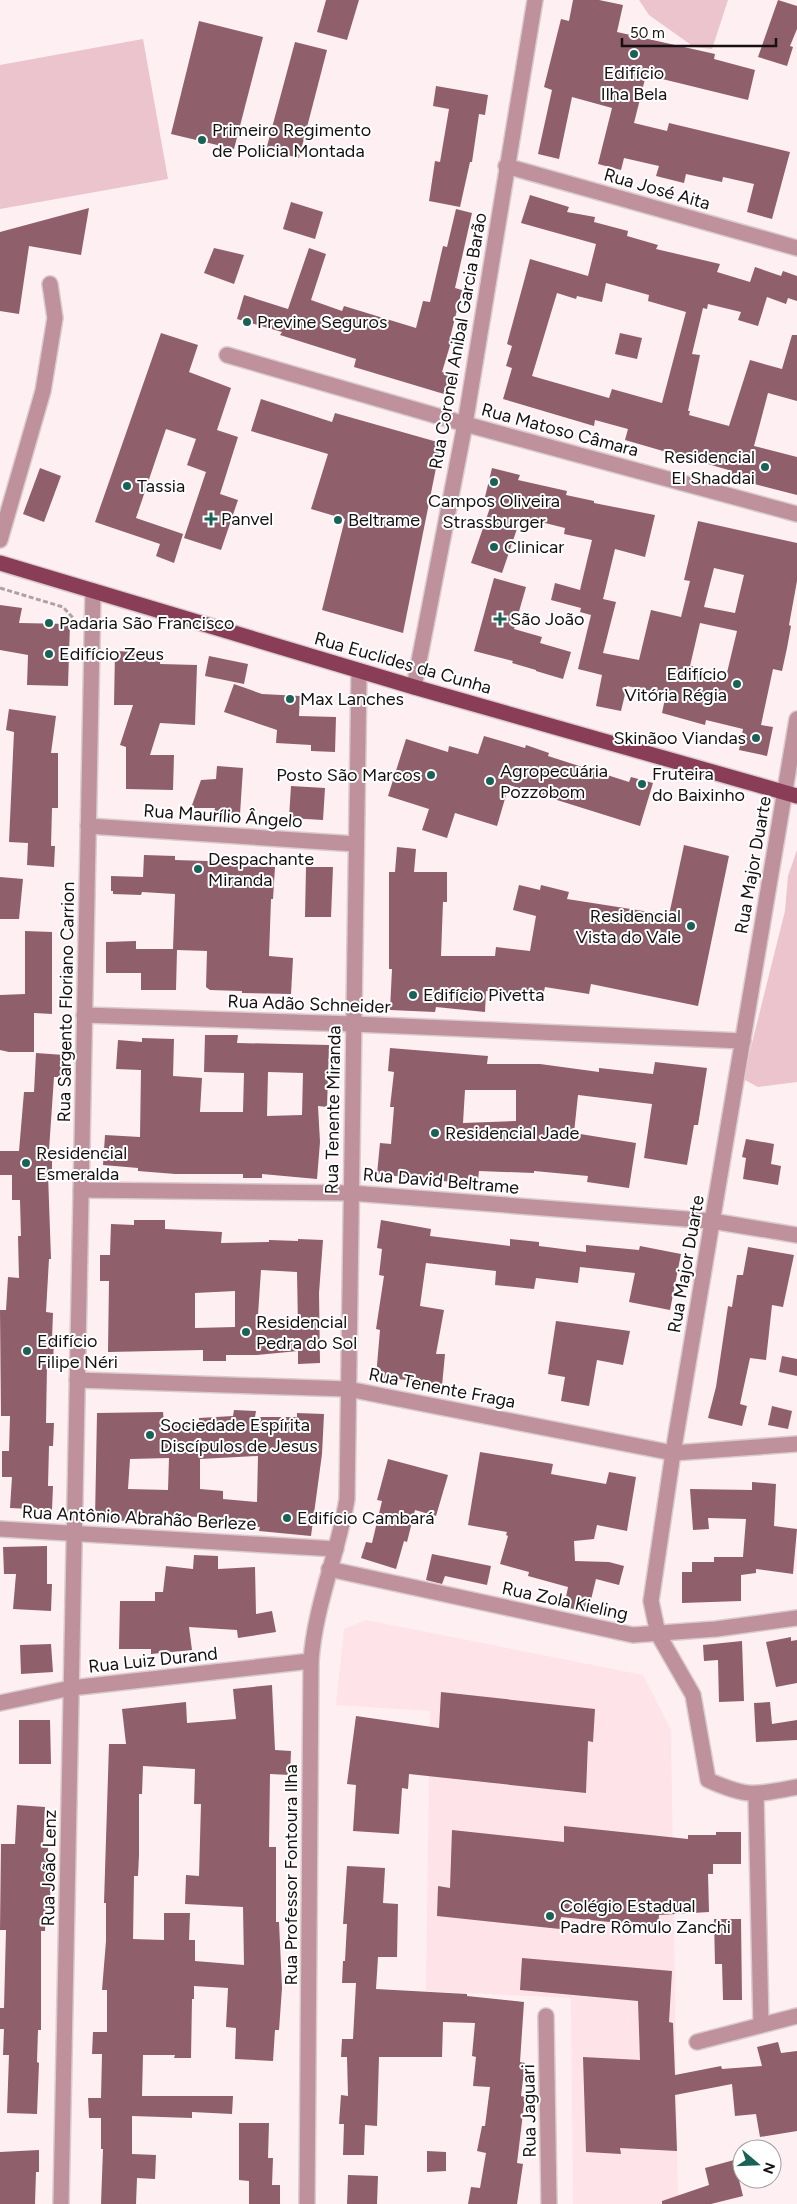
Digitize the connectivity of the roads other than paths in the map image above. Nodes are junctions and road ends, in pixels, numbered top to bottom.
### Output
1 (535, 0) edge
2 (506, 166) junction
3 (797, 248) edge
4 (50, 284) dead end
5 (227, 355) dead end
6 (464, 424) junction
7 (797, 514) edge
8 (0, 540) edge
9 (0, 563) edge
10 (93, 591) junction
11 (358, 670) junction
12 (414, 687) junction
13 (797, 719) edge
14 (791, 794) edge
15 (88, 826) junction
16 (356, 844) junction
17 (84, 1015) junction
18 (354, 1024) junction
19 (743, 1041) junction
20 (81, 1190) junction
21 (351, 1193) junction
22 (712, 1221) junction
23 (797, 1235) edge
24 (77, 1380) junction
25 (348, 1389) junction
26 (797, 1444) edge
27 (673, 1453) junction
28 (0, 1529) edge
29 (74, 1533) junction
30 (336, 1549) junction
31 (329, 1569) junction
32 (797, 1618) edge
33 (658, 1634) junction
34 (311, 1661) junction
35 (71, 1688) junction
36 (0, 1703) edge
37 (797, 1788) edge
38 (756, 1795) junction
39 (546, 2016) dead end
40 (797, 2016) edge
41 (761, 2025) junction
42 (697, 2042) dead end
43 (61, 2204) edge
44 (307, 2204) edge
45 (549, 2204) edge

1 - 2 street, Rua Coronel Anibal Garcia Barão
2 - 3 street, Rua José Aita
2 - 6 street, Rua Coronel Anibal Garcia Barão
4 - 8 street
5 - 6 street, Rua Matoso Câmara
6 - 7 street, Rua Matoso Câmara
6 - 12 street, Rua Coronel Anibal Garcia Barão
9 - 10 main road, Rua Euclides da Cunha
10 - 11 main road, Rua Euclides da Cunha
10 - 15 street, Rua Sargento Floriano Carrion
11 - 12 main road, Rua Euclides da Cunha
11 - 16 street, Rua Tenente Miranda
12 - 14 main road, Rua Euclides da Cunha
13 - 14 street, Rua Major Duarte
14 - 19 street, Rua Major Duarte
15 - 16 street, Rua Maurílio Ângelo
15 - 17 street, Rua Sargento Floriano Carrion
16 - 18 street, Rua Tenente Miranda
17 - 18 street, Rua Adão Schneider
17 - 20 street, Rua Sargento Floriano Carrion
18 - 19 street, Rua Adão Schneider
18 - 21 street, Rua Tenente Miranda
19 - 22 street, Rua Major Duarte
20 - 21 street, Rua David Beltrame
20 - 24 street, Rua Sargento Floriano Carrion
21 - 22 street, Rua David Beltrame
21 - 25 street, Rua Tenente Miranda
22 - 23 street, Rua David Beltrame
22 - 27 street, Rua Major Duarte
24 - 25 street, Rua Tenente Fraga
24 - 29 street, Rua Sargento Floriano Carrion
25 - 27 street, Rua Tenente Fraga
25 - 30 street, Rua Tenente Miranda
26 - 27 street, Rua Tenente Fraga
27 - 33 street, Rua Major Duarte
28 - 29 street, Rua Antônio Abrahão Berleze
29 - 30 street, Rua Antônio Abrahão Berleze
29 - 35 street, Rua João Lenz
30 - 31 street, Rua Professor Fontoura Ilha
31 - 33 street, Rua Zola Kieling
31 - 34 street, Rua Professor Fontoura Ilha
32 - 33 street, Rua Zola Kieling
33 - 38 street, Rua Major Duarte
34 - 35 street, Rua Luiz Durand
34 - 44 street, Rua Professor Fontoura Ilha
35 - 36 street, Rua Luiz Durand
35 - 43 street, Rua João Lenz
37 - 38 street
38 - 41 street
39 - 45 street, Rua Jaguari
40 - 41 street
41 - 42 street

